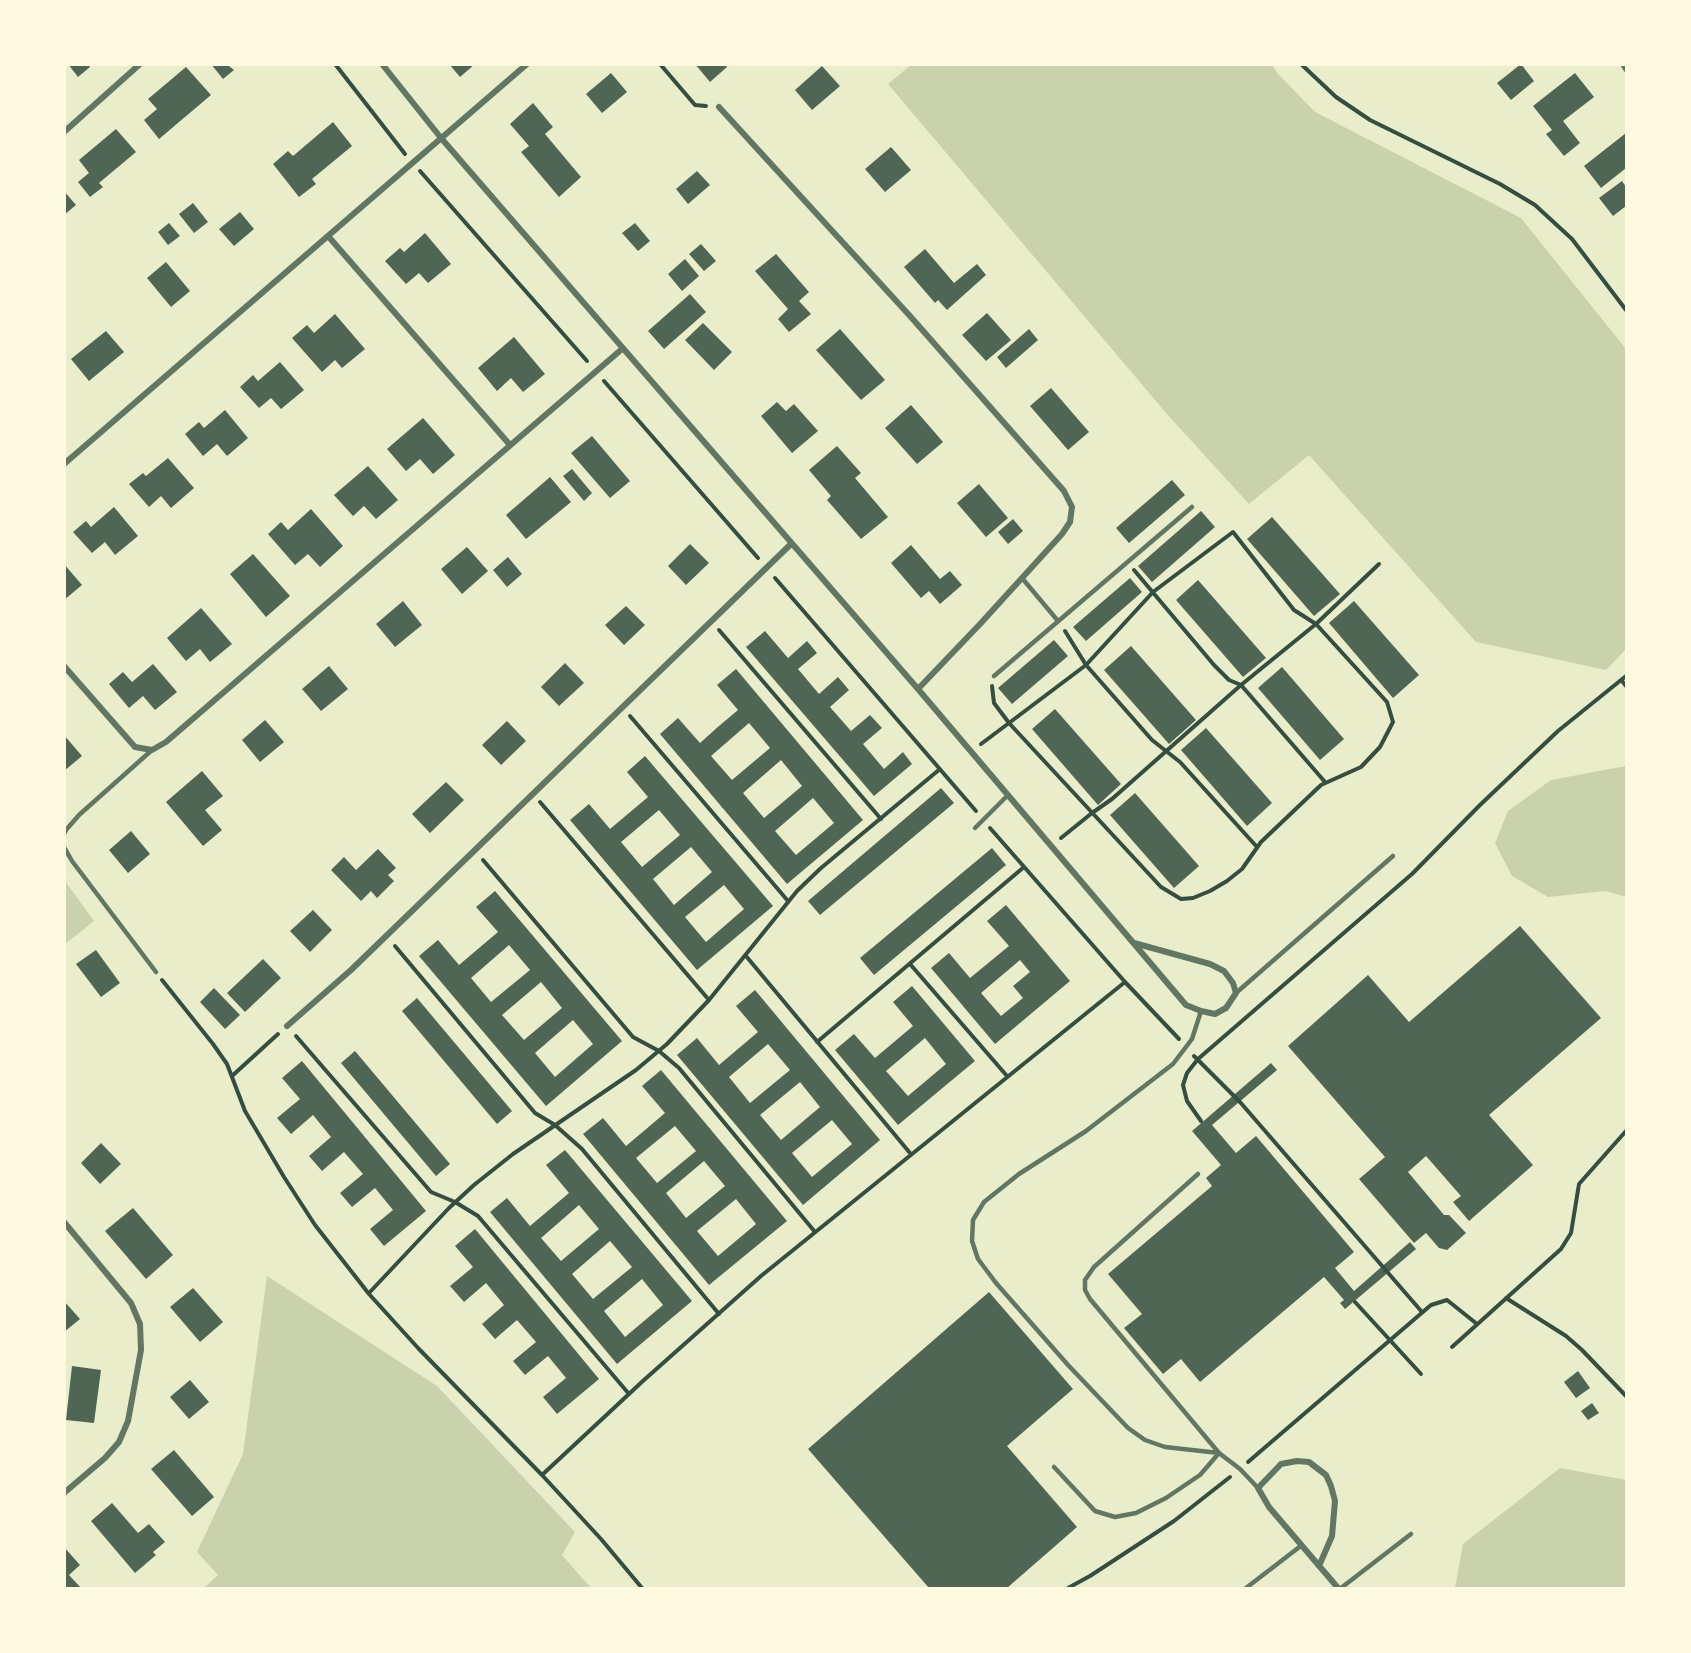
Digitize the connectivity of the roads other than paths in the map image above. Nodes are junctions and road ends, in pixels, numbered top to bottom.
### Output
1 (141, 64) edge
2 (382, 64) edge
3 (526, 64) edge
4 (1623, 64) edge
5 (1626, 69) edge
6 (719, 107) road end
7 (64, 132) edge
8 (441, 138) junction
9 (328, 236) junction
10 (622, 349) junction
11 (510, 445) junction
12 (64, 464) edge
13 (1192, 507) dead end
14 (791, 544) junction
15 (1022, 578) junction
16 (1058, 621) junction
17 (64, 666) edge
18 (994, 676) road end
19 (918, 689) junction
20 (153, 750) junction
21 (1008, 795) junction
22 (975, 828) dead end
23 (64, 834) edge
24 (64, 848) edge
25 (1393, 856) dead end
26 (1134, 943) junction
27 (156, 972) road end
28 (1236, 993) junction
29 (1201, 1011) junction
30 (287, 1026) road end
31 (1198, 1174) dead end
32 (64, 1222) edge
33 (1219, 1453) junction
34 (1054, 1467) dead end
35 (1258, 1488) junction
36 (64, 1493) edge
37 (1411, 1534) dead end
38 (1302, 1545) junction
39 (1319, 1566) junction
40 (1246, 1588) edge
41 (1340, 1588) edge

1 - 7 street
2 - 8 street
3 - 8 street
4 - 5 street
6 - 15 street
8 - 9 street
8 - 10 street
9 - 11 street
9 - 12 street
10 - 11 street
10 - 14 street
11 - 20 street
13 - 16 lane
14 - 19 street
14 - 30 street
15 - 16 lane
15 - 19 street
16 - 18 lane
17 - 20 street
19 - 21 street
20 - 23 lane
21 - 22 lane
21 - 26 street
24 - 27 lane
25 - 28 lane
26 - 28 street
26 - 29 street
28 - 29 street
29 - 33 lane
31 - 33 lane
32 - 36 street
33 - 34 lane
33 - 35 lane
35 - 38 street
35 - 39 street
37 - 41 lane
38 - 39 street
38 - 40 lane
39 - 41 street

